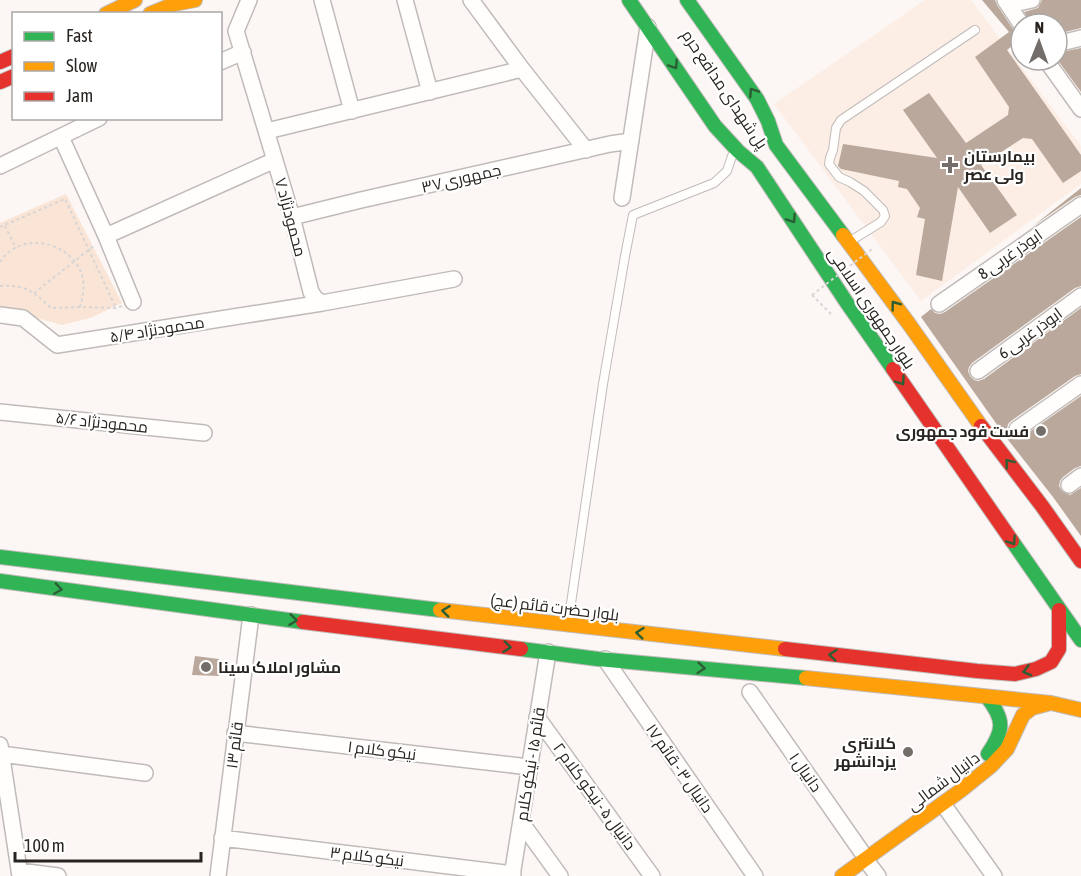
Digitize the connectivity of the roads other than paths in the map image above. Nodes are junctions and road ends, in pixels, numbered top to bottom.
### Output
1 (135, 0) edge
2 (195, 0) edge
3 (249, 0) edge
4 (322, 0) edge
5 (405, 0) edge
6 (471, 0) edge
7 (629, 0) edge
8 (645, 0) edge
9 (687, 0) edge
10 (1032, 0) edge
11 (1006, 2) edge
12 (110, 12) edge
13 (155, 12) edge
14 (648, 27) junction
15 (975, 30) dead end
16 (243, 52) junction
17 (222, 61) edge
18 (717, 66) dead end
19 (522, 69) junction
20 (1054, 72) edge
21 (1064, 86) junction
22 (1081, 87) edge
23 (430, 92) junction
24 (1081, 110) edge
25 (352, 111) junction
26 (95, 120) edge
27 (267, 131) junction
28 (61, 136) junction
29 (631, 141) junction
30 (776, 145) junction
31 (586, 150) junction
32 (738, 151) junction
33 (276, 160) junction
34 (0, 166) edge
35 (758, 167) junction
36 (622, 198) dead end
37 (1081, 205) edge
38 (292, 218) junction
39 (106, 236) junction
40 (848, 242) junction
41 (454, 279) dead end
42 (1081, 296) edge
43 (133, 302) road end
44 (322, 303) junction
45 (939, 304) dead end
46 (0, 315) edge
47 (978, 371) dead end
48 (1081, 384) edge
49 (0, 412) edge
50 (1017, 429) dead end
51 (204, 433) dead end
52 (0, 557) edge
53 (1081, 561) edge
54 (0, 581) edge
55 (1059, 610) junction
56 (250, 615) junction
57 (567, 625) junction
58 (549, 637) junction
59 (1081, 640) edge
60 (605, 659) junction
61 (750, 692) dead end
62 (987, 697) junction
63 (1051, 703) junction
64 (1081, 710) edge
65 (537, 717) junction
66 (235, 733) junction
67 (1, 749) edge
68 (530, 767) junction
69 (977, 771) junction
70 (145, 773) dead end
71 (943, 804) junction
72 (521, 822) junction
73 (222, 838) junction
74 (863, 855) junction
75 (19, 874) edge
76 (512, 875) edge
77 (58, 876) edge
78 (218, 876) edge
79 (560, 876) edge
80 (652, 876) edge
81 (755, 876) edge
82 (827, 876) edge
83 (842, 876) edge
84 (878, 876) edge
85 (994, 876) edge

1 - 12 main road
2 - 13 main road
3 - 16 street, محمودنژاد ۷
4 - 25 street
5 - 23 street
6 - 19 street
7 - 14 main road, بلوار جمهوری اسلامی
8 - 35 main road, پل شهدای مدافع حرم
30 -> 9 main road, بلوار جمهوری اسلامی
10 - 11 street
14 - 29 street
14 -> 32 main road, بلوار جمهوری اسلامی
15 - 40 lane
16 - 17 street
16 - 27 street, محمودنژاد ۷
18 - 30 main road, پل شهدای مدافع حرم
19 - 23 street
19 - 31 street
20 - 21 street
21 - 22 street
21 - 24 street
23 - 25 street
25 - 27 street
26 - 28 street
27 - 33 street, محمودنژاد ۷
28 - 34 street
28 - 39 street
29 - 31 street, جمهوری ۳۷
29 - 36 street
30 - 40 main road, بلوار جمهوری اسلامی
31 - 38 street, جمهوری ۳۷
32 - 35 main road, بلوار جمهوری اسلامی
32 - 57 lane
33 - 38 street, محمودنژاد ۷
33 - 39 street
35 -> 55 main road, بلوار جمهوری اسلامی
37 - 45 street, ابوذر غربی 8
38 - 44 street, محمودنژاد ۷
39 - 43 street
53 -> 40 main road, بلوار جمهوری اسلامی
41 - 44 street
42 - 47 street, ابوذر غربی 6
44 - 46 street, محمودنژاد ۵/۴
48 - 50 street
49 - 51 street, محمودنژاد ۵/۶
58 -> 52 main road, بلوار حضرت قائم (عج)
54 -> 56 main road, بلوار حضرت قائم (عج)
55 -> 57 main road, بلوار حضرت قائم (عج)
55 - 59 main road, بلوار جمهوری اسلامی
56 -> 58 main road, بلوار حضرت قائم (عج)
56 - 66 street, قائم ۱۳
57 - 58 main road, بلوار حضرت قائم (عج)
58 - 60 main road, بلوار حضرت قائم (عج)
58 - 65 street, قائم ۱۵ - نیکو کلام
60 -> 62 main road, بلوار حضرت قائم (عج)
60 - 81 street, دانیال ۳ - قائم ۱۷
61 - 74 street, دانیال ۱
62 - 63 main road, بلوار حضرت قائم (عج)
62 - 69 main road, دانیال شمالی
63 - 64 main road, بلوار حضرت قائم (عج)
63 - 69 main road, دانیال شمالی
65 - 68 street, قائم ۱۵ - نیکو کلام
65 - 80 street, دانیال ۵ - نیکو کلام ۲
66 - 68 street, نیکو کلام ۱
66 - 73 street, قائم ۱۳
67 - 70 street
67 - 75 street
68 - 72 street, قائم ۱۵ - نیکو کلام
69 - 71 main road, دانیال شمالی
69 - 74 main road, دانیال شمالی
71 - 74 main road, دانیال شمالی
71 - 85 street
72 - 76 street, قائم ۱۵ - نیکو کلام
72 - 79 street
73 - 76 street, نیکو کلام ۳
73 - 78 street, قائم ۱۳
74 - 82 main road, دانیال شمالی
74 - 83 main road, دانیال شمالی
74 - 84 street, دانیال ۱
75 - 77 street

